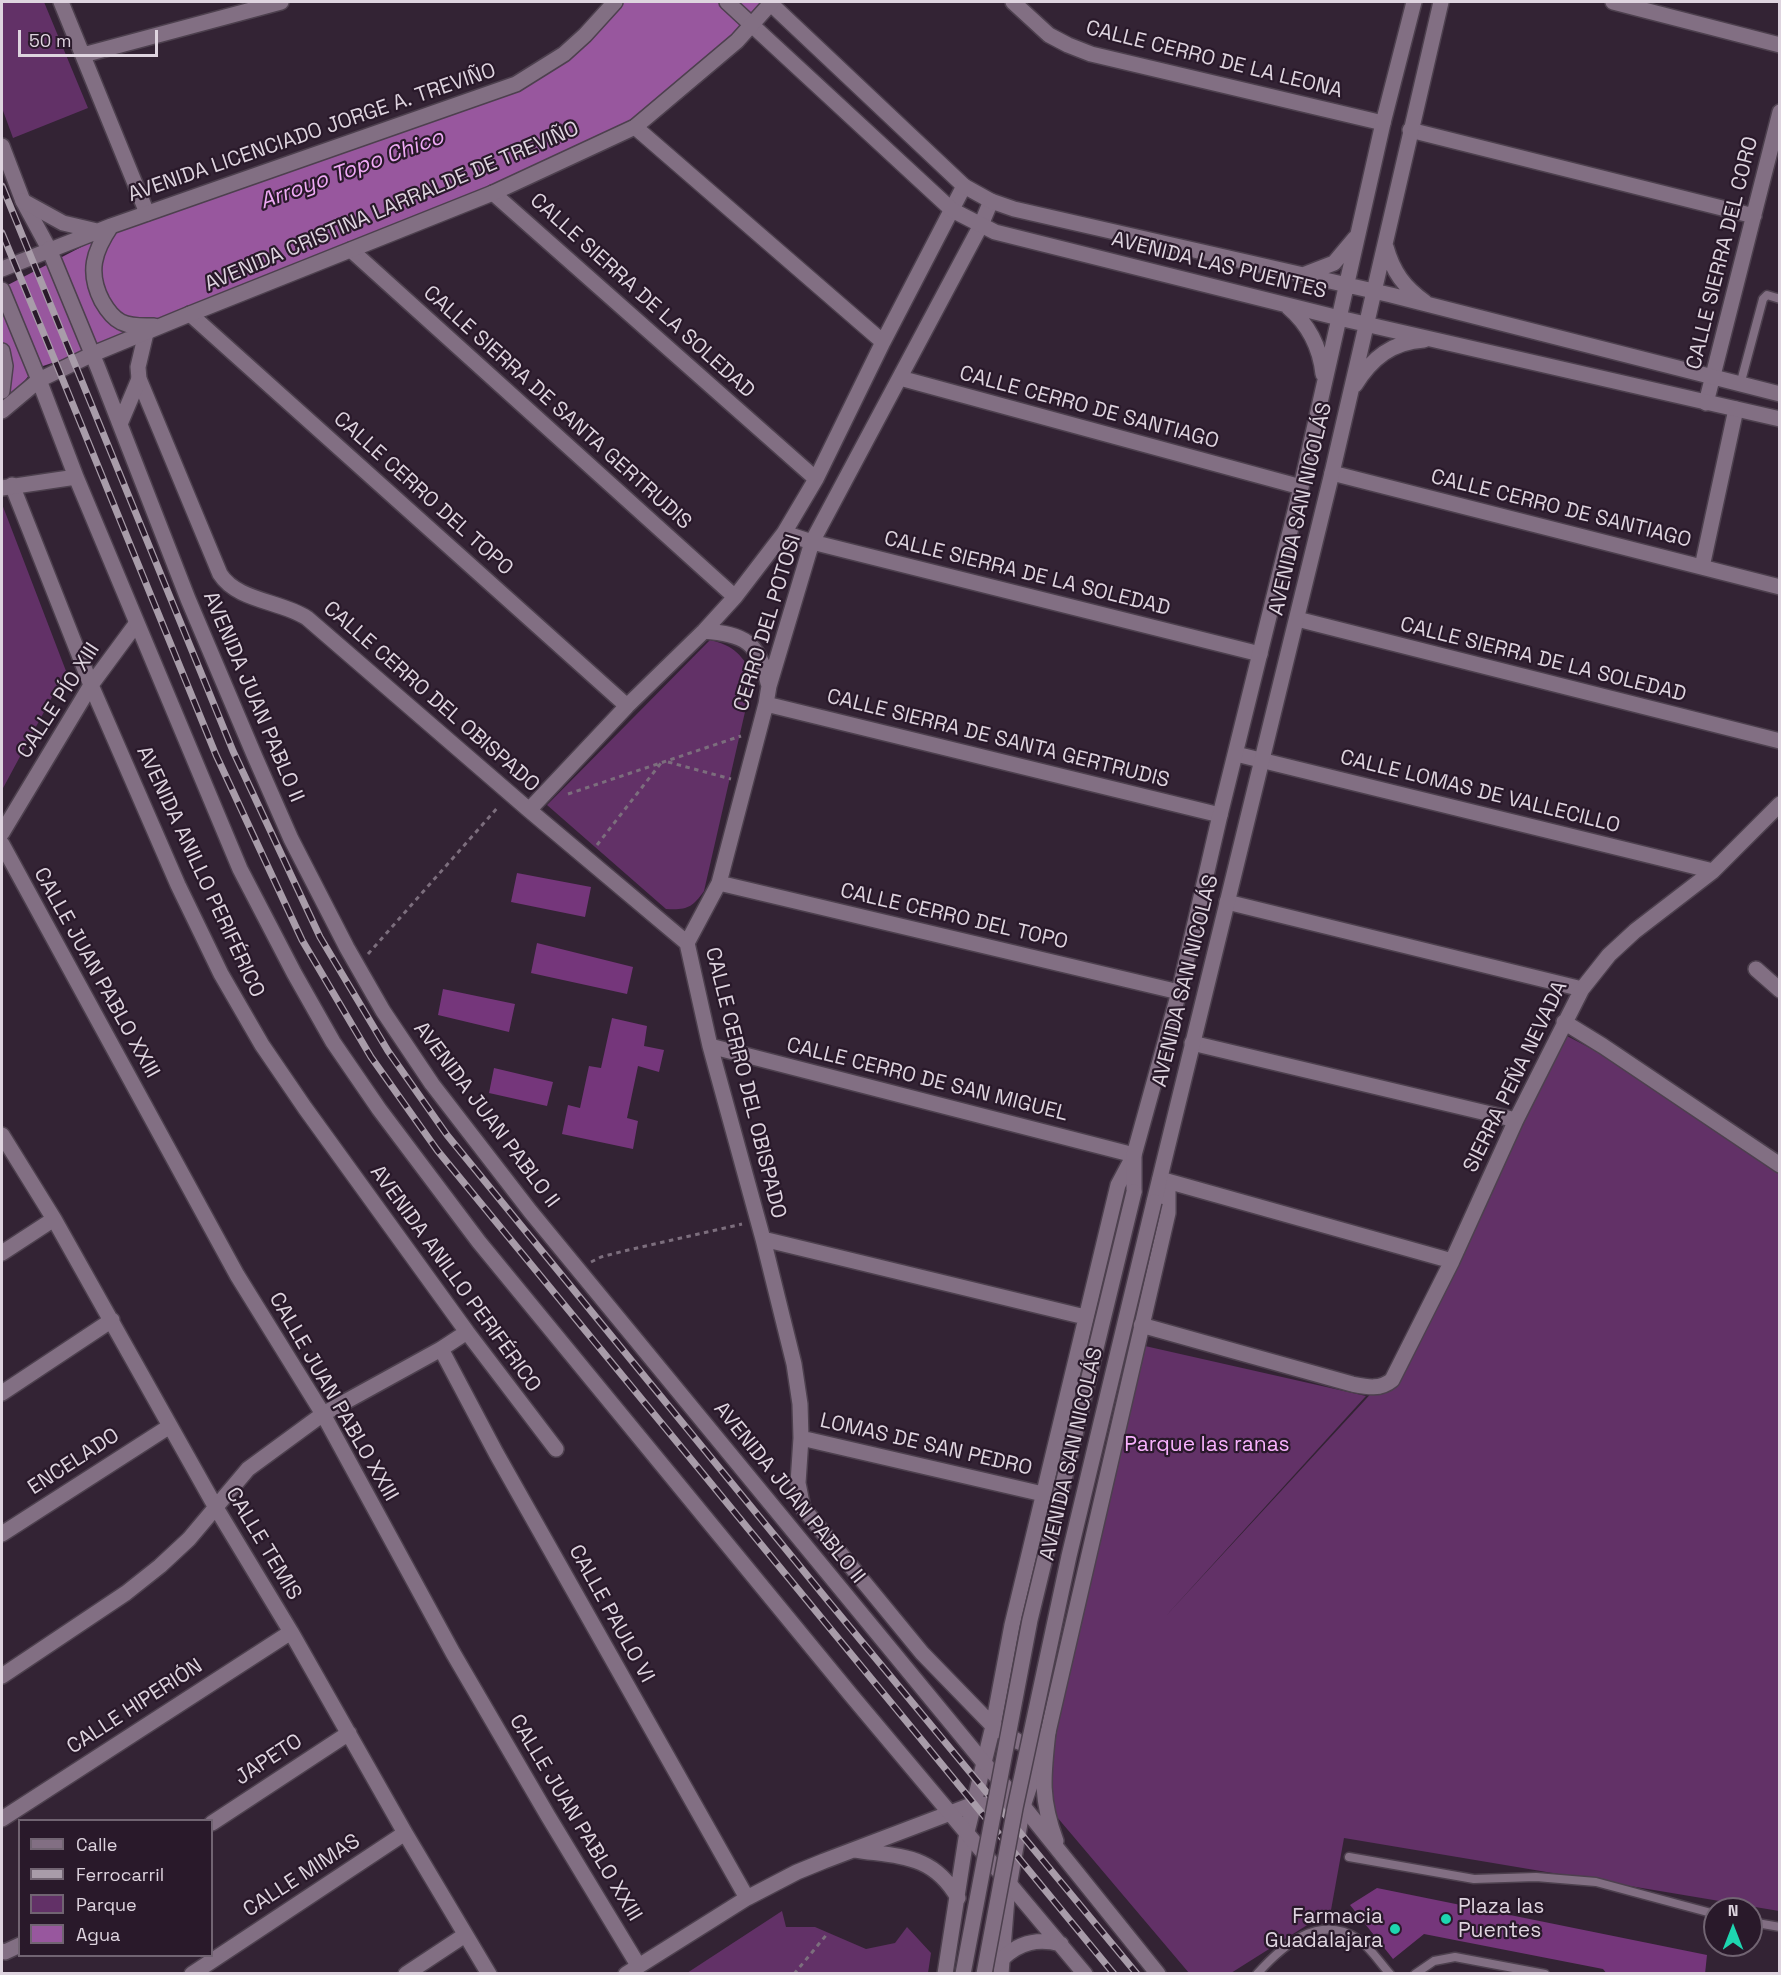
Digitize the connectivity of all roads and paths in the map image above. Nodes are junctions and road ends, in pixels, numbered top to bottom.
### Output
1 (61, 2) edge
2 (281, 2) edge
3 (615, 2) edge
4 (770, 2) edge
5 (1013, 2) edge
6 (1414, 2) edge
7 (1441, 2) edge
8 (1613, 2) edge
9 (732, 7) edge
10 (751, 26) junction
11 (1779, 45) edge
12 (83, 55) junction
13 (1779, 112) edge
14 (1383, 123) junction
15 (635, 127) junction
16 (1410, 130) junction
17 (2, 146) edge
18 (964, 186) junction
19 (493, 193) junction
20 (23, 201) junction
21 (991, 201) junction
22 (952, 210) junction
23 (147, 213) junction
24 (1754, 216) junction
25 (981, 225) junction
26 (102, 233) junction
27 (1357, 235) junction
28 (1385, 243) junction
29 (351, 250) junction
30 (51, 255) junction
31 (2, 269) edge
32 (1300, 276) junction
33 (1345, 286) junction
34 (2, 290) edge
35 (1374, 292) junction
36 (1779, 299) edge
37 (1286, 305) junction
38 (1430, 305) junction
39 (190, 314) junction
40 (1339, 318) junction
41 (1366, 323) junction
42 (147, 328) junction
43 (1438, 340) junction
44 (883, 342) junction
45 (91, 350) junction
46 (2, 351) edge
47 (37, 374) junction
48 (900, 378) junction
49 (1713, 378) junction
50 (139, 379) junction
51 (1740, 385) junction
52 (1323, 386) junction
53 (2, 391) edge
54 (1350, 393) junction
55 (1779, 394) edge
56 (1706, 403) junction
57 (1736, 410) junction
58 (2, 411) edge
59 (1779, 418) edge
60 (120, 424) junction
61 (1332, 473) junction
62 (76, 477) junction
63 (816, 479) junction
64 (7, 486) edge
65 (1301, 487) junction
66 (784, 533) junction
67 (812, 542) junction
68 (1702, 567) junction
69 (1779, 587) edge
70 (735, 597) junction
71 (1297, 619) junction
72 (136, 624) junction
73 (704, 631) junction
74 (1260, 654) junction
75 (91, 685) junction
76 (769, 686) junction
77 (766, 704) junction
78 (627, 706) junction
79 (758, 730) junction
80 (1779, 741) edge
81 (1236, 754) junction
82 (1261, 759) junction
83 (664, 762) junction
84 (745, 783) junction
85 (510, 793) junction
86 (565, 795) dead end
87 (1779, 804) edge
88 (529, 810) junction
89 (1220, 815) junction
90 (2, 833) edge
91 (2, 844) edge
92 (587, 859) junction
93 (1713, 872) junction
94 (719, 883) junction
95 (1227, 902) junction
96 (687, 943) junction
97 (357, 966) junction
98 (1756, 969) dead end
99 (1582, 989) junction
100 (1779, 990) edge
101 (1179, 992) junction
102 (1564, 1022) junction
103 (1192, 1043) junction
104 (710, 1046) junction
105 (1516, 1120) junction
106 (2, 1135) edge
107 (1134, 1155) junction
108 (1779, 1165) edge
109 (1160, 1179) junction
110 (54, 1219) junction
111 (758, 1220) junction
112 (763, 1239) junction
113 (2, 1253) edge
114 (1452, 1261) junction
115 (578, 1270) junction
116 (1085, 1317) junction
117 (112, 1320) junction
118 (1142, 1325) junction
119 (467, 1332) junction
120 (441, 1348) junction
121 (2, 1393) edge
122 (322, 1414) junction
123 (170, 1426) junction
124 (801, 1438) junction
125 (556, 1449) dead end
126 (1043, 1494) junction
127 (215, 1506) junction
128 (2, 1534) edge
129 (291, 1632) junction
130 (2, 1676) edge
131 (993, 1726) junction
132 (1048, 1732) junction
133 (349, 1733) junction
134 (1041, 1752) junction
135 (984, 1763) junction
136 (974, 1804) junction
137 (1023, 1806) junction
138 (950, 1811) junction
139 (2, 1819) edge
140 (213, 1822) edge
141 (967, 1832) junction
142 (405, 1833) junction
143 (852, 1850) junction
144 (1059, 1850) junction
145 (1349, 1857) dead end
146 (1010, 1885) junction
147 (747, 1898) junction
148 (958, 1898) junction
149 (1703, 1911) edge
150 (956, 1915) junction
151 (1763, 1924) edge
152 (1779, 1927) edge
153 (1005, 1930) junction
154 (828, 1933) dead end
155 (465, 1935) junction
156 (1061, 1944) junction
157 (18, 1946) edge
158 (3, 1951) edge
159 (1002, 1966) edge
160 (632, 1969) edge
161 (192, 1974) edge
162 (406, 1974) edge
163 (489, 1974) edge
164 (794, 1974) edge
165 (945, 1974) edge
166 (963, 1974) edge
167 (984, 1974) edge
168 (1085, 1974) edge
169 (1158, 1974) edge
170 (1257, 1974) edge
171 (1390, 1974) edge
172 (1415, 1974) edge
173 (1545, 1974) edge

1 - 12 street
2 - 12 street
3 - 23 street, AVENIDA LICENCIADO JORGE A. TREVIÑO
4 - 10 street, AVENIDA CRISTINA LARRALDE DE TREVIÑO
4 - 18 street, AVENIDA LAS PUENTES
5 - 14 street, CALLE CERRO DE LA LEONA
6 - 14 street, AVENIDA SAN NICOLÁS
7 - 16 street, AVENIDA SAN NICOLÁS
8 - 11 street
9 - 10 street, AVENIDA LAS PUENTES
10 - 15 street, AVENIDA CRISTINA LARRALDE DE TREVIÑO
10 - 22 street, AVENIDA LAS PUENTES
12 - 23 street
13 - 24 street, CALLE SIERRA DEL CORO
14 - 27 street, AVENIDA SAN NICOLÁS
15 - 19 street, AVENIDA CRISTINA LARRALDE DE TREVIÑO
15 - 44 street
16 - 24 street
16 - 28 street, AVENIDA SAN NICOLÁS
17 - 20 street, AVENIDA JUAN PABLO II
18 - 21 street, AVENIDA LAS PUENTES
18 - 22 street, CERRO DEL POTOSI
19 - 29 street, AVENIDA CRISTINA LARRALDE DE TREVIÑO
19 - 63 street, CALLE SIERRA DE LA SOLEDAD
20 - 26 street
20 - 30 street, AVENIDA JUAN PABLO II
21 - 25 street, CERRO DEL POTOSI
21 - 32 street, AVENIDA LAS PUENTES
22 - 25 street, AVENIDA LAS PUENTES
22 - 44 street, CERRO DEL POTOSI
23 - 26 street, AVENIDA LICENCIADO JORGE A. TREVIÑO
24 - 49 street, CALLE SIERRA DEL CORO
25 - 37 street, AVENIDA LAS PUENTES
25 - 48 street, CERRO DEL POTOSI
26 - 30 street, AVENIDA LICENCIADO JORGE A. TREVIÑO
26 - 42 street
27 - 32 street
27 - 33 street, AVENIDA SAN NICOLÁS
28 - 35 street, AVENIDA SAN NICOLÁS
28 - 38 street
29 - 39 street, AVENIDA CRISTINA LARRALDE DE TREVIÑO
29 - 70 street, CALLE SIERRA DE SANTA GERTRUDIS
30 - 31 street, AVENIDA LICENCIADO JORGE A. TREVIÑO
30 - 45 street, AVENIDA JUAN PABLO II
32 - 33 street, AVENIDA LAS PUENTES
33 - 35 street, AVENIDA LAS PUENTES
33 - 40 street, AVENIDA SAN NICOLÁS
34 - 47 street
35 - 38 street, AVENIDA LAS PUENTES
35 - 41 street, AVENIDA SAN NICOLÁS
36 - 51 lane
37 - 40 street, AVENIDA LAS PUENTES
37 - 52 street
38 - 49 street, AVENIDA LAS PUENTES
39 - 42 street, AVENIDA CRISTINA LARRALDE DE TREVIÑO
39 - 78 street, CALLE CERRO DEL TOPO
40 - 41 street, AVENIDA LAS PUENTES
40 - 52 street, AVENIDA SAN NICOLÁS
41 - 43 street, AVENIDA LAS PUENTES
41 - 54 street, AVENIDA SAN NICOLÁS
42 - 45 street, AVENIDA CRISTINA LARRALDE DE TREVIÑO
42 - 50 street, CALLE CERRO DEL OBISPADO
43 - 54 street
43 - 56 street, AVENIDA LAS PUENTES
44 - 63 street, CERRO DEL POTOSI
45 - 47 street, AVENIDA CRISTINA LARRALDE DE TREVIÑO
45 - 60 street, AVENIDA JUAN PABLO II
46 - 53 street
47 - 58 street, AVENIDA CRISTINA LARRALDE DE TREVIÑO
47 - 62 street
48 - 65 street, CALLE CERRO DE SANTIAGO
48 - 67 street, CERRO DEL POTOSI
49 - 51 street, AVENIDA LAS PUENTES
49 - 56 street, CALLE SIERRA DEL CORO
50 - 60 street
50 - 85 street, CALLE CERRO DEL OBISPADO
51 - 55 street, AVENIDA LAS PUENTES
52 - 65 street, AVENIDA SAN NICOLÁS
54 - 61 street, AVENIDA SAN NICOLÁS
56 - 57 street, AVENIDA LAS PUENTES
57 - 59 street, AVENIDA LAS PUENTES
57 - 68 street
60 - 97 street, AVENIDA JUAN PABLO II
61 - 68 street, CALLE CERRO DE SANTIAGO
61 - 71 street, AVENIDA SAN NICOLÁS
62 - 64 street
62 - 72 street
63 - 66 street, CERRO DEL POTOSI
64 - 75 street, AVENIDA ANILLO PERIFÉRICO
65 - 74 street, AVENIDA SAN NICOLÁS
66 - 67 street, CALLE SIERRA DE LA SOLEDAD
66 - 70 street, CERRO DEL POTOSI
67 - 74 street, CALLE SIERRA DE LA SOLEDAD
67 - 76 street, CERRO DEL POTOSI
68 - 69 street, CALLE CERRO DE SANTIAGO
70 - 73 street, CERRO DEL POTOSI
71 - 80 street, CALLE SIERRA DE LA SOLEDAD
71 - 82 street, AVENIDA SAN NICOLÁS
72 - 75 street, CALLE PÍO XIII
72 - 138 street
73 - 76 street
73 - 78 street, CERRO DEL POTOSI
74 - 81 street, AVENIDA SAN NICOLÁS
75 - 90 street, CALLE PÍO XIII
75 - 119 street, AVENIDA ANILLO PERIFÉRICO
76 - 77 street, CERRO DEL POTOSI
77 - 79 street, CERRO DEL POTOSI
77 - 89 street, CALLE SIERRA DE SANTA GERTRUDIS
78 - 88 street, CERRO DEL POTOSI
79 - 83 path
79 - 84 street, CERRO DEL POTOSI
81 - 82 street, CALLE LOMAS DE VALLECILLO
81 - 89 street, AVENIDA SAN NICOLÁS
82 - 93 street, CALLE LOMAS DE VALLECILLO
82 - 95 street, AVENIDA SAN NICOLÁS
83 - 84 path
83 - 86 path
83 - 92 path
84 - 94 street, CERRO DEL POTOSI
85 - 88 street, CALLE CERRO DEL OBISPADO
85 - 97 path
87 - 93 street, SIERRA PEÑA NEVADA
88 - 92 street, CALLE CERRO DEL OBISPADO
89 - 101 street, AVENIDA SAN NICOLÁS
91 - 122 street, CALLE JUAN PABLO XXIII
92 - 96 street, CALLE CERRO DEL OBISPADO
93 - 99 street, SIERRA PEÑA NEVADA
94 - 96 street, CERRO DEL POTOSI
94 - 101 street, CALLE CERRO DEL TOPO
95 - 99 street
95 - 103 street, AVENIDA SAN NICOLÁS
96 - 104 street, CALLE CERRO DEL OBISPADO
97 - 115 street, AVENIDA JUAN PABLO II
98 - 100 street
99 - 102 street, SIERRA PEÑA NEVADA
101 - 107 street, AVENIDA SAN NICOLÁS
102 - 105 street, SIERRA PEÑA NEVADA
102 - 108 street
103 - 105 street
103 - 109 street, AVENIDA SAN NICOLÁS
104 - 107 street, CALLE CERRO DE SAN MIGUEL
104 - 111 street, CALLE CERRO DEL OBISPADO
105 - 114 street, SIERRA PEÑA NEVADA
106 - 110 street, CALLE TEMIS
107 - 116 street
107 - 166 street, AVENIDA SAN NICOLÁS, bridge
109 - 114 street
109 - 118 street
109 - 167 street, AVENIDA SAN NICOLÁS, bridge
110 - 113 street
110 - 117 street, CALLE TEMIS
111 - 112 street, CALLE CERRO DEL OBISPADO
111 - 115 path
112 - 116 street
112 - 124 street, CALLE CERRO DEL OBISPADO
114 - 118 street, SIERRA PEÑA NEVADA
115 - 135 street, AVENIDA JUAN PABLO II
116 - 126 street
117 - 121 street
117 - 123 street, CALLE TEMIS
118 - 132 street
119 - 120 street
119 - 125 street, AVENIDA ANILLO PERIFÉRICO
120 - 122 street
120 - 147 street, CALLE PAULO VI
122 - 127 street
122 - 160 street, CALLE JUAN PABLO XXIII
123 - 127 street, CALLE TEMIS
123 - 128 street, ENCELADO
124 - 126 street, LOMAS DE SAN PEDRO
124 - 131 street, CALLE CERRO DEL OBISPADO
126 - 131 street
127 - 129 street, CALLE TEMIS
127 - 130 street
129 - 133 street, CALLE TEMIS
129 - 139 street, CALLE HIPERIÓN
131 - 134 street, CALLE CERRO DEL OBISPADO
131 - 135 street
132 - 134 street
132 - 144 street
133 - 140 street, JAPETO
133 - 142 street, CALLE TEMIS
134 - 137 street
135 - 136 street
135 - 137 street, AVENIDA JUAN PABLO II
136 - 137 street
136 - 138 street
136 - 141 street
137 - 144 street, AVENIDA JUAN PABLO II
137 - 146 street
138 - 141 street
138 - 143 street
141 - 146 street
141 - 148 street
142 - 155 street, CALLE TEMIS
142 - 161 street, CALLE MIMAS
143 - 147 street
143 - 148 street
144 - 169 street, AVENIDA JUAN PABLO II
145 - 149 lane
146 - 153 street
146 - 156 street
147 - 160 street
148 - 150 street
150 - 153 street
150 - 165 street
151 - 152 lane
153 - 159 street
154 - 164 path
155 - 162 street
155 - 163 street, CALLE TEMIS
156 - 159 street
156 - 168 street
157 - 158 street
170 - 171 lane
172 - 173 lane

